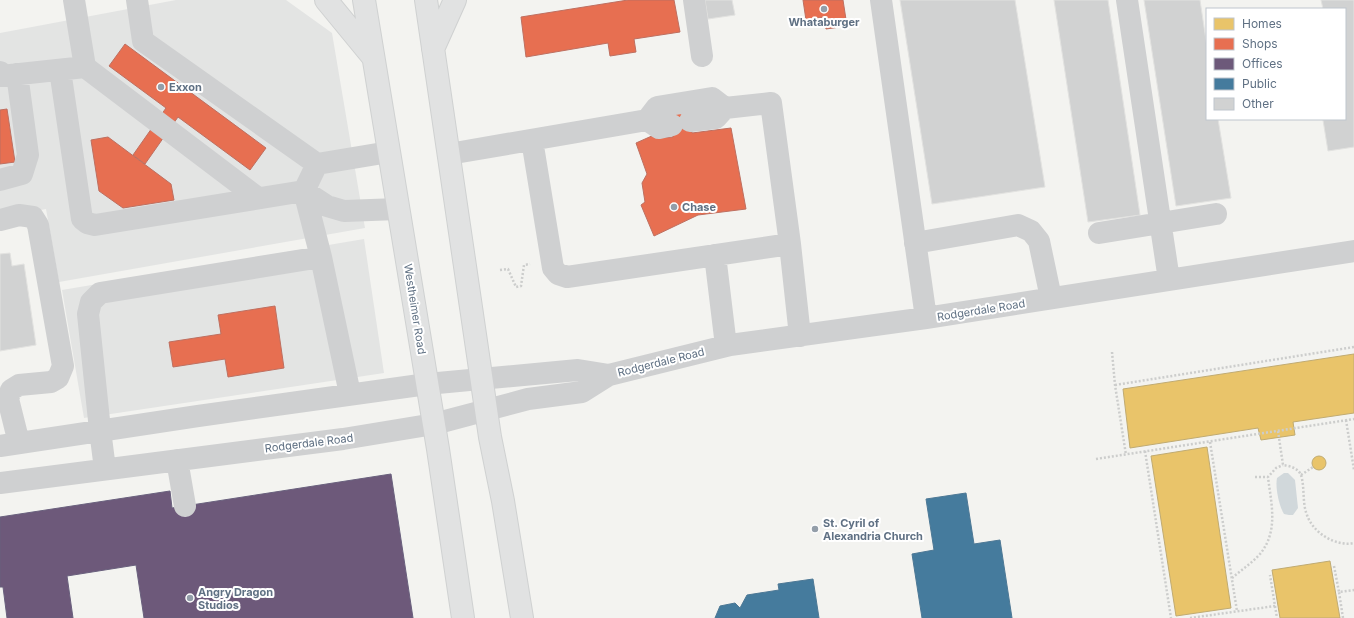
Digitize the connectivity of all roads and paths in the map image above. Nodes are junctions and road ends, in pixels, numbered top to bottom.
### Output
1 (74, 0) edge
2 (137, 0) edge
3 (326, 0) edge
4 (364, 0) edge
5 (426, 0) edge
6 (455, 0) edge
7 (694, 0) edge
8 (881, 0) edge
9 (1126, 0) edge
10 (433, 49) junction
11 (702, 56) dead end
12 (374, 58) junction
13 (85, 67) junction
14 (60, 70) junction
15 (4, 74) edge
16 (725, 108) junction
17 (641, 121) junction
18 (532, 140) junction
19 (389, 152) junction
20 (449, 154) junction
21 (317, 164) junction
22 (0, 180) edge
23 (304, 191) junction
24 (258, 198) junction
25 (398, 209) junction
26 (1216, 214) dead end
27 (0, 220) edge
28 (1161, 223) junction
29 (1099, 233) dead end
30 (915, 243) junction
31 (790, 244) junction
32 (1354, 251) edge
33 (715, 255) junction
34 (321, 257) junction
35 (552, 260) junction
36 (500, 270) dead end
37 (1169, 280) junction
38 (1051, 298) junction
39 (926, 318) junction
40 (800, 336) junction
41 (726, 346) junction
42 (1354, 348) edge
43 (1112, 352) dead end
44 (609, 375) junction
45 (481, 379) junction
46 (427, 384) junction
47 (1115, 385) junction
48 (350, 394) junction
49 (486, 410) junction
50 (1354, 419) edge
51 (1346, 420) junction
52 (434, 424) junction
53 (100, 430) junction
54 (1278, 431) junction
55 (1210, 442) junction
56 (10, 444) edge
57 (1145, 451) junction
58 (1126, 455) junction
59 (1096, 459) dead end
60 (177, 460) junction
61 (1283, 465) junction
62 (1313, 468) dead end
63 (105, 469) junction
64 (1354, 470) edge
65 (1301, 475) junction
66 (1255, 477) dead end
67 (1268, 477) junction
68 (0, 483) edge
69 (185, 506) dead end
70 (1354, 544) edge
71 (1334, 566) dead end
72 (1270, 575) dead end
73 (1232, 578) junction
74 (1354, 590) edge
75 (1339, 592) junction
76 (1275, 606) junction
77 (1237, 611) junction
78 (463, 618) edge
79 (522, 618) edge
80 (1171, 618) edge
81 (1190, 618) edge
82 (1277, 618) edge
83 (1343, 618) edge

1 - 13 street
2 - 21 street
3 - 12 main road
4 - 12 main road, Westheimer Road
5 - 10 main road
6 - 10 main road
7 - 11 street
8 - 30 street
9 - 28 street
10 - 20 main road
12 - 19 main road, Westheimer Road
13 - 14 street
13 - 24 street
14 - 15 street
14 - 24 street
15 - 22 street
16 - 17 street
16 - 17 street
16 - 31 street
17 - 18 street
18 - 20 street
18 - 35 street
19 - 21 street
19 - 25 main road, Westheimer Road
20 - 45 main road
21 - 23 street
23 - 24 street
23 - 25 street
23 - 34 street
25 - 46 main road, Westheimer Road
26 - 28 street
27 - 56 street
28 - 29 street
28 - 37 street
30 - 38 street
30 - 39 street
31 - 33 street
31 - 40 street
32 - 37 street, Rodgerdale Road
33 - 35 street
33 - 41 street
34 - 48 street
34 - 53 street
35 - 36 path
37 - 38 street, Rodgerdale Road
38 - 39 street, Rodgerdale Road
39 - 40 street, Rodgerdale Road
40 - 41 street, Rodgerdale Road
41 - 44 street, Rodgerdale Road
42 - 47 path
43 - 47 path
44 - 45 street, Rodgerdale Road
44 - 49 street, Rodgerdale Road
45 - 46 street, Rodgerdale Road
45 - 49 main road
46 - 48 street, Rodgerdale Road
46 - 52 main road, Westheimer Road
47 - 58 path
48 - 53 street, Rodgerdale Road
49 - 52 street, Rodgerdale Road
49 - 79 main road
50 - 51 path
51 - 54 path
51 - 64 path
52 - 60 street, Rodgerdale Road
52 - 78 main road, Westheimer Road
53 - 56 street, Rodgerdale Road
53 - 63 street
54 - 55 path
54 - 61 path
55 - 57 path
55 - 73 path
57 - 58 path
57 - 80 path
58 - 59 path
60 - 63 street, Rodgerdale Road
60 - 69 street
61 - 65 path
61 - 67 path
62 - 65 path
63 - 68 street, Rodgerdale Road
65 - 70 path
66 - 67 path
67 - 73 path
71 - 75 path
72 - 76 path
73 - 77 path
74 - 75 path
75 - 83 path
76 - 77 path
76 - 82 path
77 - 81 path

